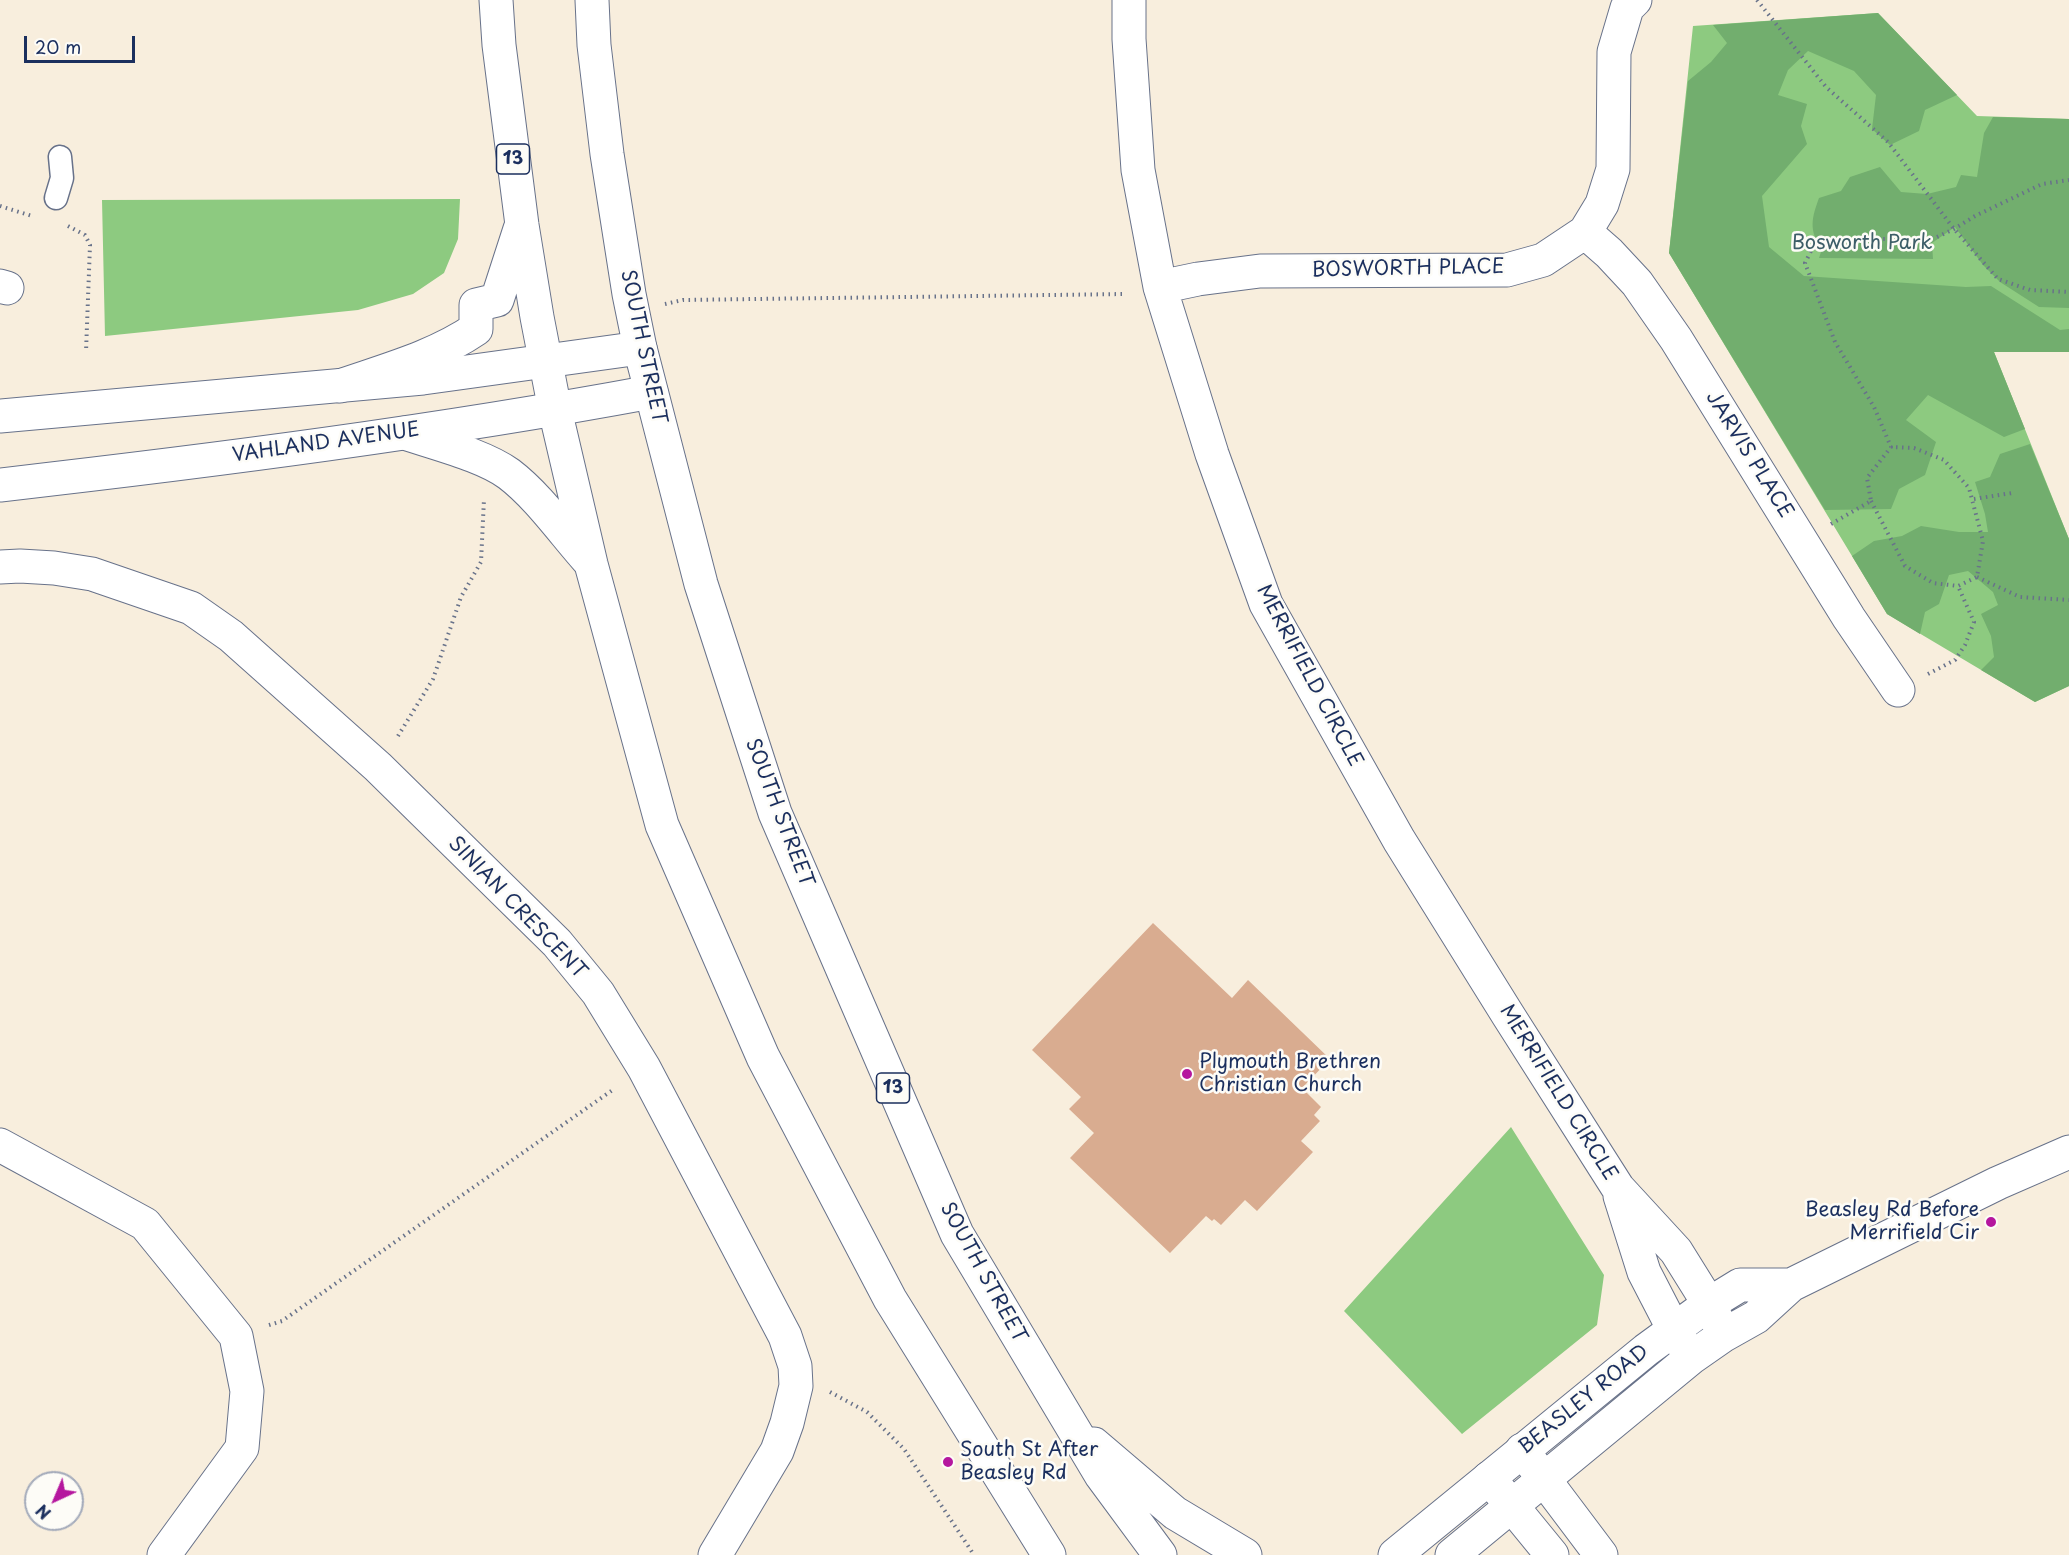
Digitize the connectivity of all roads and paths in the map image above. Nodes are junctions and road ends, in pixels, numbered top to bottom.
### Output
1 (496, 0) edge
2 (591, 0) edge
3 (1129, 0) edge
4 (1635, 0) edge
5 (1757, 0) edge
6 (60, 157) dead end
7 (2069, 180) edge
8 (56, 198) dead end
9 (0, 206) edge
10 (23, 213) dead end
11 (522, 225) junction
12 (70, 227) dead end
13 (1954, 229) junction
14 (1585, 232) junction
15 (1160, 287) junction
16 (2069, 292) edge
17 (666, 304) dead end
18 (640, 348) junction
19 (86, 352) dead end
20 (546, 362) junction
21 (340, 386) junction
22 (651, 392) junction
23 (555, 410) junction
24 (0, 416) edge
25 (405, 433) junction
26 (1891, 447) junction
27 (490, 462) junction
28 (0, 485) edge
29 (2012, 493) dead end
30 (1974, 499) junction
31 (1871, 501) junction
32 (1802, 540) junction
33 (591, 564) junction
34 (0, 567) edge
35 (1977, 577) junction
36 (1958, 585) junction
37 (2069, 600) edge
38 (1898, 690) joint
39 (378, 767) junction
40 (644, 1068) junction
41 (0, 1145) edge
42 (2069, 1152) edge
43 (1618, 1188) junction
44 (1791, 1285) junction
45 (1709, 1304) junction
46 (1674, 1330) junction
47 (1724, 1335) junction
48 (236, 1336) junction
49 (1691, 1358) junction
50 (796, 1386) junction
51 (1070, 1424) junction
52 (1522, 1450) junction
53 (1489, 1478) junction
54 (1543, 1478) junction
55 (1512, 1506) junction
56 (164, 1555) edge
57 (715, 1555) edge
58 (974, 1555) edge
59 (1049, 1555) edge
60 (1160, 1555) edge
61 (1245, 1555) edge
62 (1395, 1555) edge
63 (1452, 1555) edge
64 (1552, 1555) edge
65 (1601, 1555) edge

1 - 11 main road, 13
2 - 18 main road, SOUTH STREET / 13
3 - 15 main road, MERRIFIELD CIRCLE
4 - 14 main road, BOSWORTH PLACE
5 - 13 path
6 - 8 lane
7 - 13 path
9 - 10 path
11 - 20 main road, 13
11 - 21 main road
12 - 19 path
13 - 16 path
13 - 26 path
14 - 15 main road, BOSWORTH PLACE
14 - 32 main road, JARVIS PLACE
15 - 17 path
15 - 43 main road, MERRIFIELD CIRCLE
18 - 20 main road
18 - 22 main road, SOUTH STREET / 13
20 - 21 main road
20 - 23 main road, 13
21 - 24 main road
22 - 23 main road, VAHLAND AVENUE
22 - 51 main road, SOUTH STREET / 13
23 - 25 main road, VAHLAND AVENUE
23 - 33 main road, 13
25 - 27 main road
25 - 28 main road, VAHLAND AVENUE
26 - 30 path
26 - 31 path
27 - 33 main road
27 - 39 path
29 - 30 path
30 - 35 path
31 - 32 path
31 - 36 path
32 - 38 main road, JARVIS PLACE
33 - 59 main road, 13
34 - 39 main road, SINIAN CRESCENT
35 - 36 path
35 - 37 path
36 - 38 path
39 - 40 main road, SINIAN CRESCENT
40 - 48 path
40 - 50 main road, SINIAN CRESCENT
41 - 48 main road
42 - 44 main road, BEASLEY ROAD
43 - 45 main road, MERRIFIELD CIRCLE
43 - 46 main road, MERRIFIELD CIRCLE
44 - 45 main road, BEASLEY ROAD
44 - 47 main road, BEASLEY ROAD
45 - 46 main road, BEASLEY ROAD
45 - 47 main road, MERRIFIELD CIRCLE
46 - 49 main road, MERRIFIELD CIRCLE
46 - 52 main road, BEASLEY ROAD
47 - 49 main road, BEASLEY ROAD
48 - 56 main road
49 - 54 main road, BEASLEY ROAD
50 - 57 main road, SINIAN CRESCENT
50 - 58 path
51 - 60 main road, SOUTH STREET / 13
51 - 61 main road
52 - 53 main road, BEASLEY ROAD
52 - 54 main road
53 - 55 main road
53 - 62 main road, BEASLEY ROAD
54 - 55 main road, BEASLEY ROAD
54 - 65 main road
55 - 63 main road, BEASLEY ROAD
55 - 64 main road

